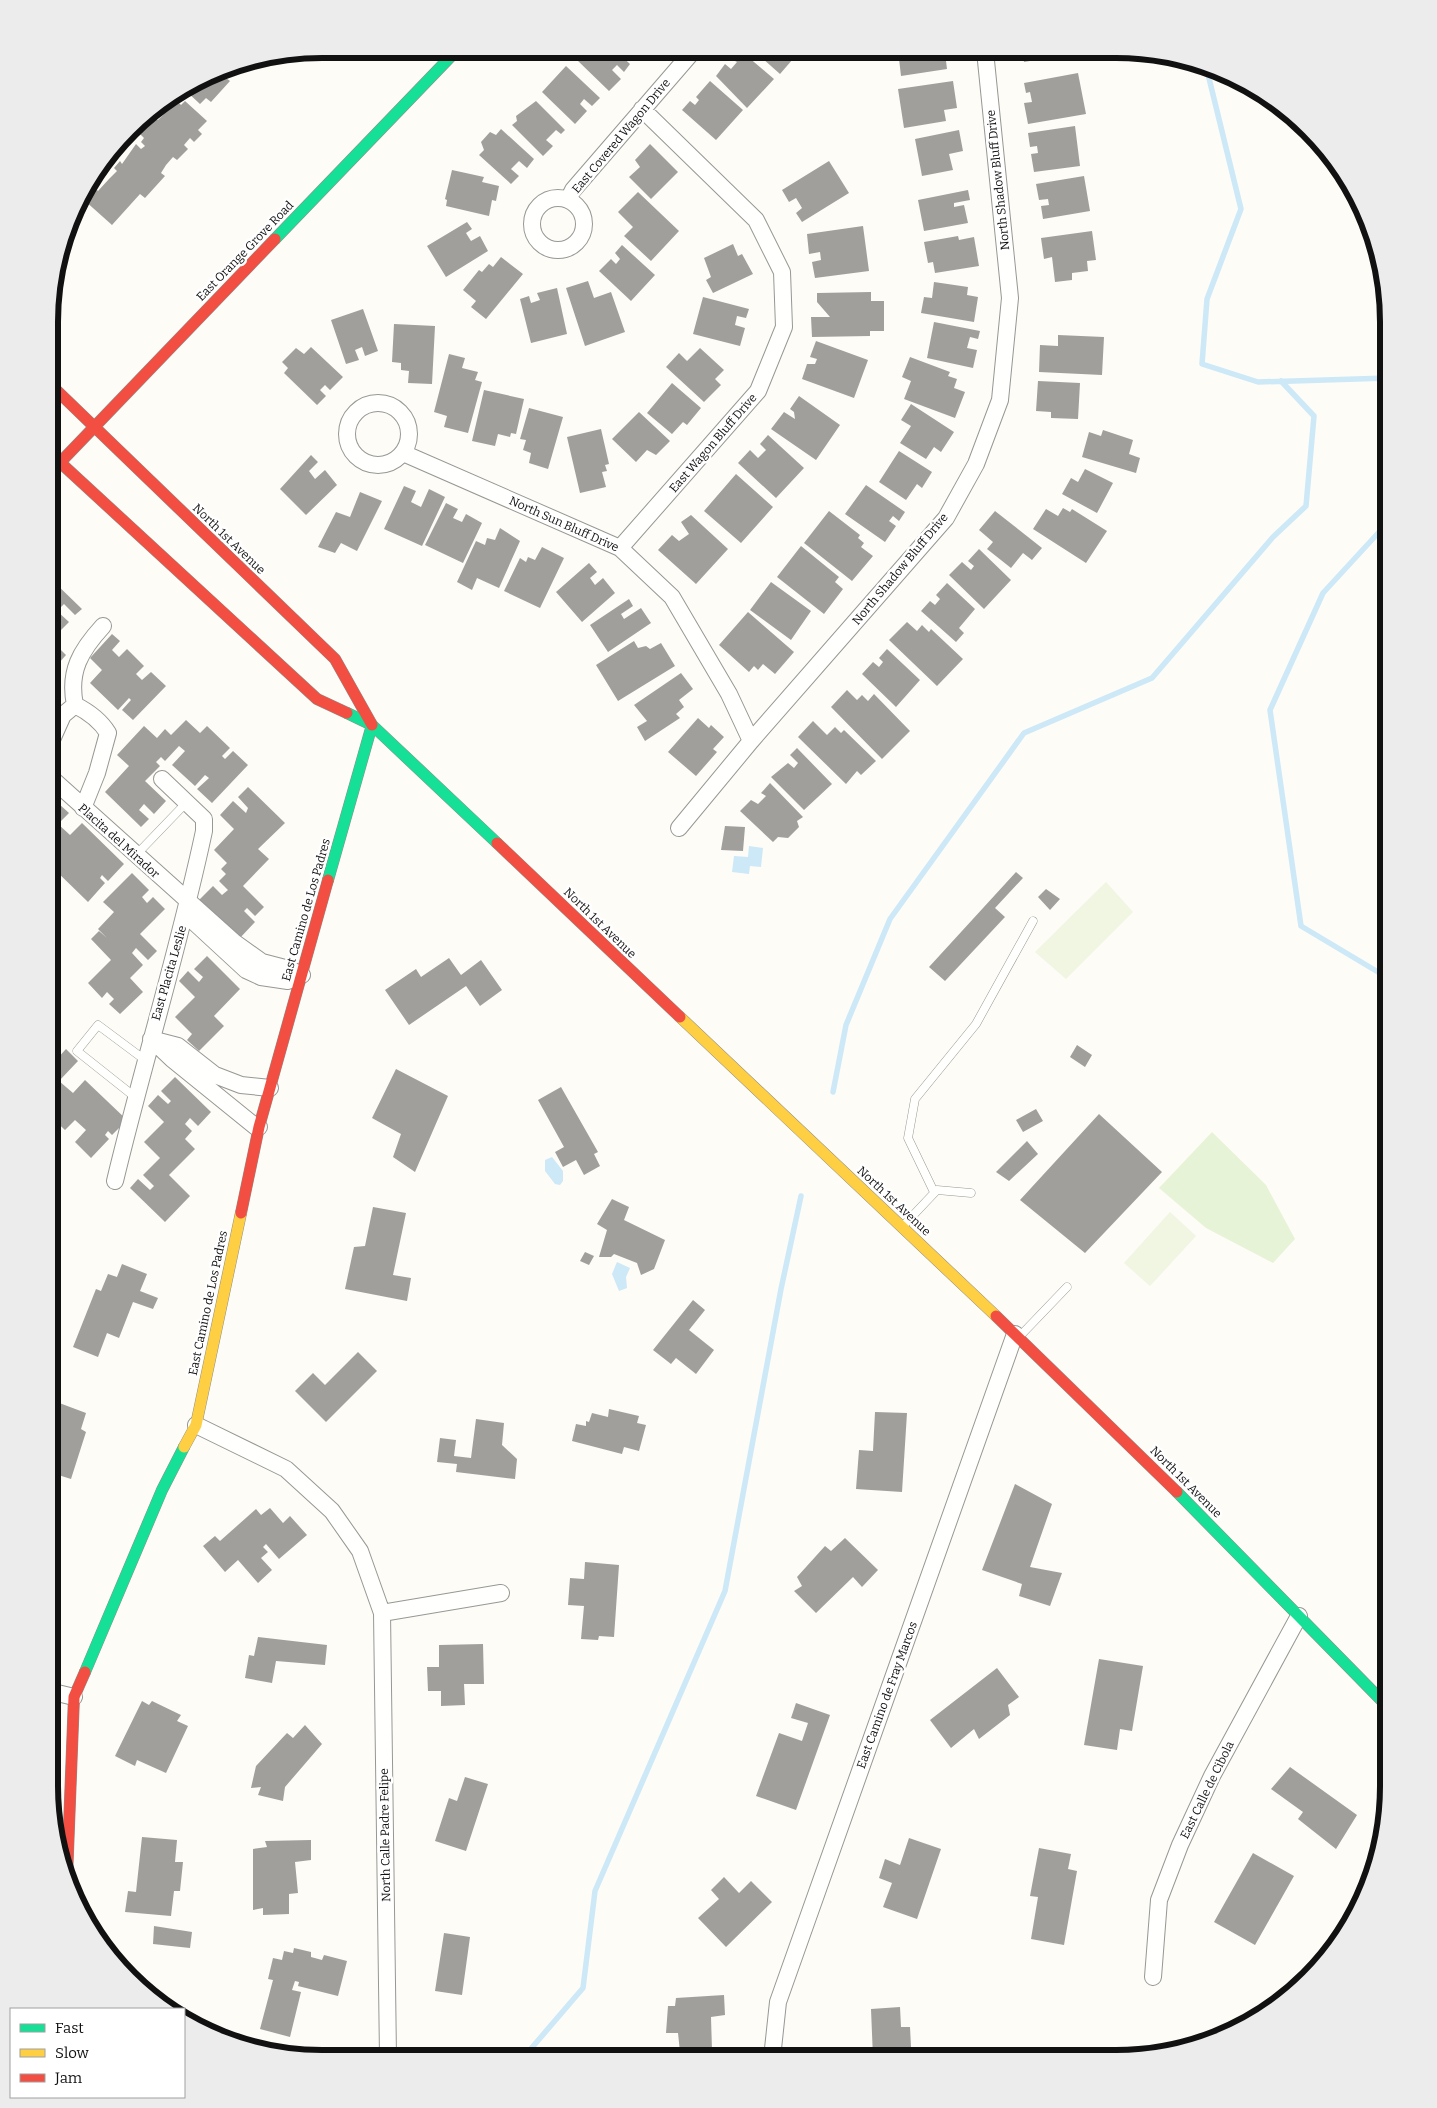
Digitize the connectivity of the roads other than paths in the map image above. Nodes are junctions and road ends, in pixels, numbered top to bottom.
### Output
1 (449, 58) edge
2 (687, 58) edge
3 (986, 58) edge
4 (642, 109) junction
5 (568, 200) dead end
6 (58, 393) edge
7 (94, 428) junction
8 (403, 453) dead end
9 (60, 463) joint
10 (620, 548) junction
11 (102, 626) dead end
12 (75, 705) junction
13 (372, 725) junction
14 (58, 726) edge
15 (751, 741) junction
16 (162, 779) dead end
17 (58, 785) edge
18 (186, 803) junction
19 (83, 808) junction
20 (679, 828) dead end
21 (136, 856) junction
22 (188, 904) junction
23 (1033, 921) dead end
24 (302, 975) junction
25 (151, 1038) junction
26 (145, 1060) junction
27 (270, 1088) junction
28 (136, 1097) junction
29 (259, 1127) junction
30 (115, 1181) dead end
31 (934, 1192) junction
32 (971, 1193) dead end
33 (901, 1227) junction
34 (1067, 1287) dead end
35 (1017, 1335) junction
36 (196, 1426) junction
37 (501, 1594) dead end
38 (382, 1613) junction
39 (1299, 1616) junction
40 (58, 1694) edge
41 (74, 1698) junction
42 (1380, 1699) edge
43 (68, 1858) edge
44 (1153, 1977) dead end
45 (388, 2050) edge
46 (773, 2050) edge

1 - 7 main road, East Orange Grove Road
2 - 4 street, East Covered Wagon Drive
3 - 15 street, North Shadow Bluff Drive
4 - 5 street, East Covered Wagon Drive
4 - 10 street, East Wagon Bluff Drive
6 - 7 main road, North 1st Avenue
7 - 9 main road, East Orange Grove Road
7 - 13 main road, North 1st Avenue
8 - 10 street, North Sun Bluff Drive
9 - 13 main road, North 1st Avenue
10 - 15 street, North Sun Bluff Drive
11 - 12 street
12 - 14 street
12 - 19 street
13 - 24 main road, East Camino de Los Padres
13 - 33 main road, North 1st Avenue
15 - 20 street, North Shadow Bluff Drive
16 - 18 street, East Placita Leslie
17 - 19 street, Placita del Mirador
18 - 21 lane
18 - 22 street, East Placita Leslie
19 - 21 street, Placita del Mirador
21 - 22 street, Placita del Mirador
22 - 24 street, Placita del Mirador
22 - 25 street, East Placita Leslie
23 - 31 lane
24 - 27 main road, East Camino de Los Padres
25 - 26 street, East Placita Leslie
25 - 27 street
25 - 29 street
26 - 28 street, East Placita Leslie
26 - 28 lane
27 - 29 main road, East Camino de Los Padres
28 - 30 street, East Placita Leslie
29 - 36 main road, East Camino de Los Padres
31 - 32 lane
31 - 33 lane
33 - 35 main road, North 1st Avenue
34 - 35 lane
35 - 39 main road, North 1st Avenue
35 - 46 street, East Camino de Fray Marcos
36 - 38 street, North Calle Padre Felipe
36 - 41 main road, East Camino de Los Padres
37 - 38 street
38 - 45 street, North Calle Padre Felipe
39 - 42 main road, North 1st Avenue
39 - 44 street, East Calle de Cibola
40 - 41 street
41 - 43 main road, East Camino de Los Padres

